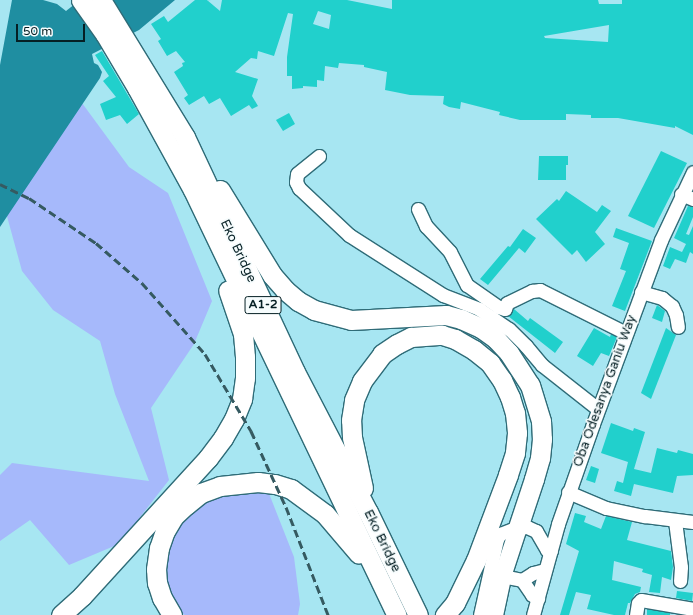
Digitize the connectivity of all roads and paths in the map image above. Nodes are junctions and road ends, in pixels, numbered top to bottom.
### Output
1 (81, 0) edge
2 (101, 0) edge
3 (185, 138) junction
4 (319, 156) dead end
5 (693, 172) edge
6 (193, 190) junction
7 (687, 197) edge
8 (418, 209) dead end
9 (641, 292) junction
10 (678, 327) dead end
11 (626, 333) junction
12 (598, 409) junction
13 (568, 492) junction
14 (368, 512) junction
15 (675, 521) junction
16 (693, 522) edge
17 (558, 524) junction
18 (527, 529) junction
19 (551, 551) junction
20 (373, 564) junction
21 (545, 570) junction
22 (497, 572) junction
23 (522, 580) junction
24 (680, 580) dead end
25 (538, 598) junction
26 (693, 608) edge
27 (61, 615) edge
28 (172, 615) edge
29 (397, 615) edge
30 (418, 615) edge
31 (445, 615) edge
32 (480, 615) edge
33 (494, 615) edge
34 (533, 615) edge
35 (636, 615) edge

1 - 6 highway, Eko Bridge / A1-2
2 - 3 highway, Eko Bridge / A1-2
3 - 14 highway, Eko Bridge / A1-2
3 - 18 highway
4 - 12 street
5 - 7 street, Oba Odesanya Ganiu Way
6 - 20 highway, Eko Bridge / A1-2
6 - 27 highway
7 - 9 street, Oba Odesanya Ganiu Way
8 - 11 street
9 - 10 street
9 - 11 street, Oba Odesanya Ganiu Way
11 - 12 street, Oba Odesanya Ganiu Way
12 - 13 street, Oba Odesanya Ganiu Way
13 - 15 street
13 - 17 street, Oba Odesanya Ganiu Way
14 - 30 highway, Eko Bridge / A1-2
14 - 31 highway
15 - 16 street
15 - 24 street
17 - 18 street
17 - 19 street, Oba Odesanya Ganiu Way
18 - 19 street
18 - 22 main road
19 - 21 street, Oba Odesanya Ganiu Way
20 - 28 highway
20 - 29 highway, Eko Bridge / A1-2
21 - 23 street
21 - 25 street, Oba Odesanya Ganiu Way
22 - 23 street
22 - 32 street
22 - 33 main road
23 - 25 street
25 - 34 street, Oba Odesanya Ganiu Way
26 - 35 street

